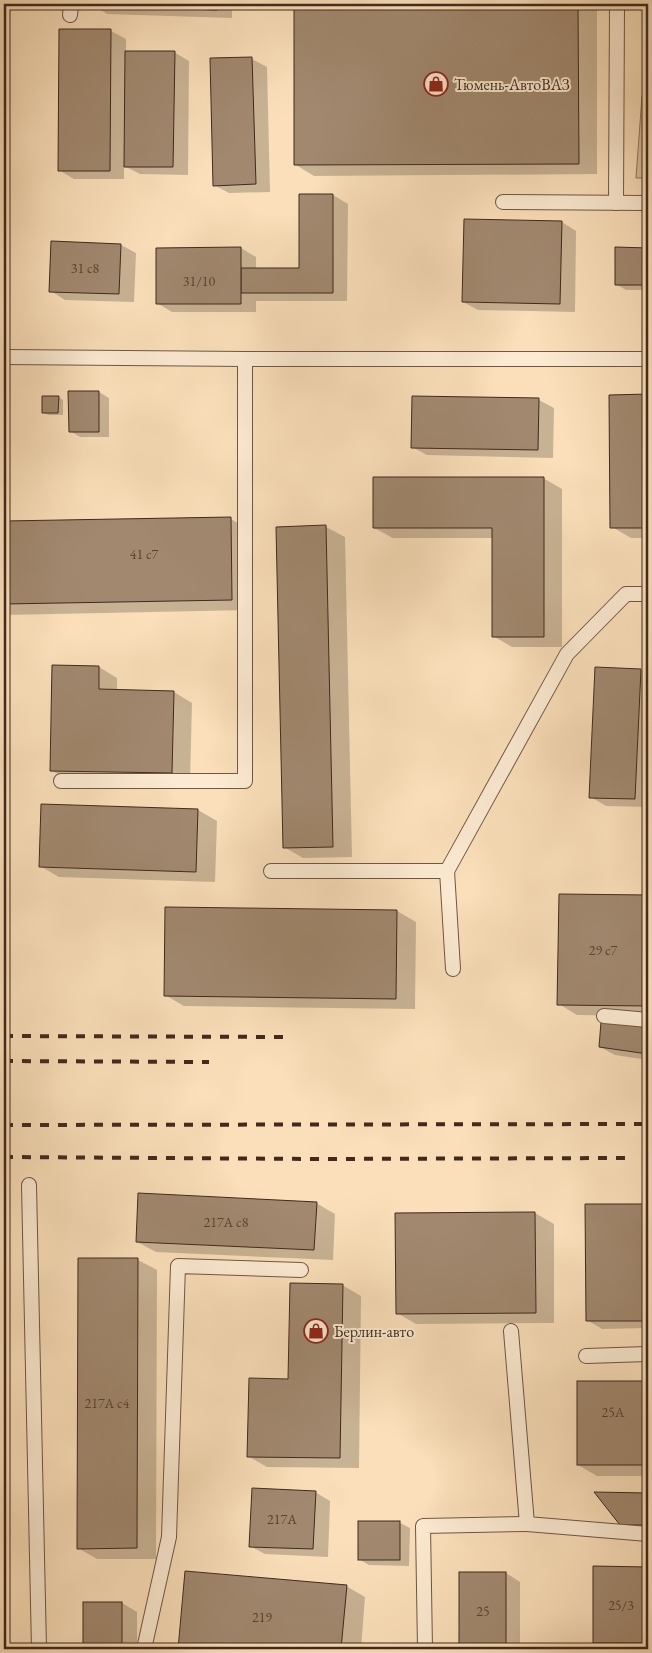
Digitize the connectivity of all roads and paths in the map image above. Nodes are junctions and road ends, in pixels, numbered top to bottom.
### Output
1 (617, 4) edge
2 (503, 202) dead end
3 (616, 203) junction
4 (648, 203) edge
5 (4, 357) edge
6 (245, 359) junction
7 (648, 359) edge
8 (648, 594) edge
9 (61, 781) dead end
10 (271, 871) dead end
11 (447, 871) junction
12 (453, 969) dead end
13 (604, 1016) dead end
14 (648, 1020) edge
15 (29, 1185) dead end
16 (302, 1270) dead end
17 (511, 1331) dead end
18 (648, 1354) edge
19 (586, 1356) dead end
20 (527, 1524) junction
21 (648, 1534) edge
22 (39, 1649) edge
23 (144, 1649) edge
24 (425, 1649) edge

1 - 3 lane
2 - 3 lane
3 - 4 lane
5 - 6 lane
6 - 7 lane
6 - 9 lane
8 - 11 lane
10 - 11 lane
11 - 12 lane
13 - 14 lane
15 - 22 lane
16 - 23 lane
17 - 20 lane
18 - 19 lane
20 - 21 lane
20 - 24 lane

